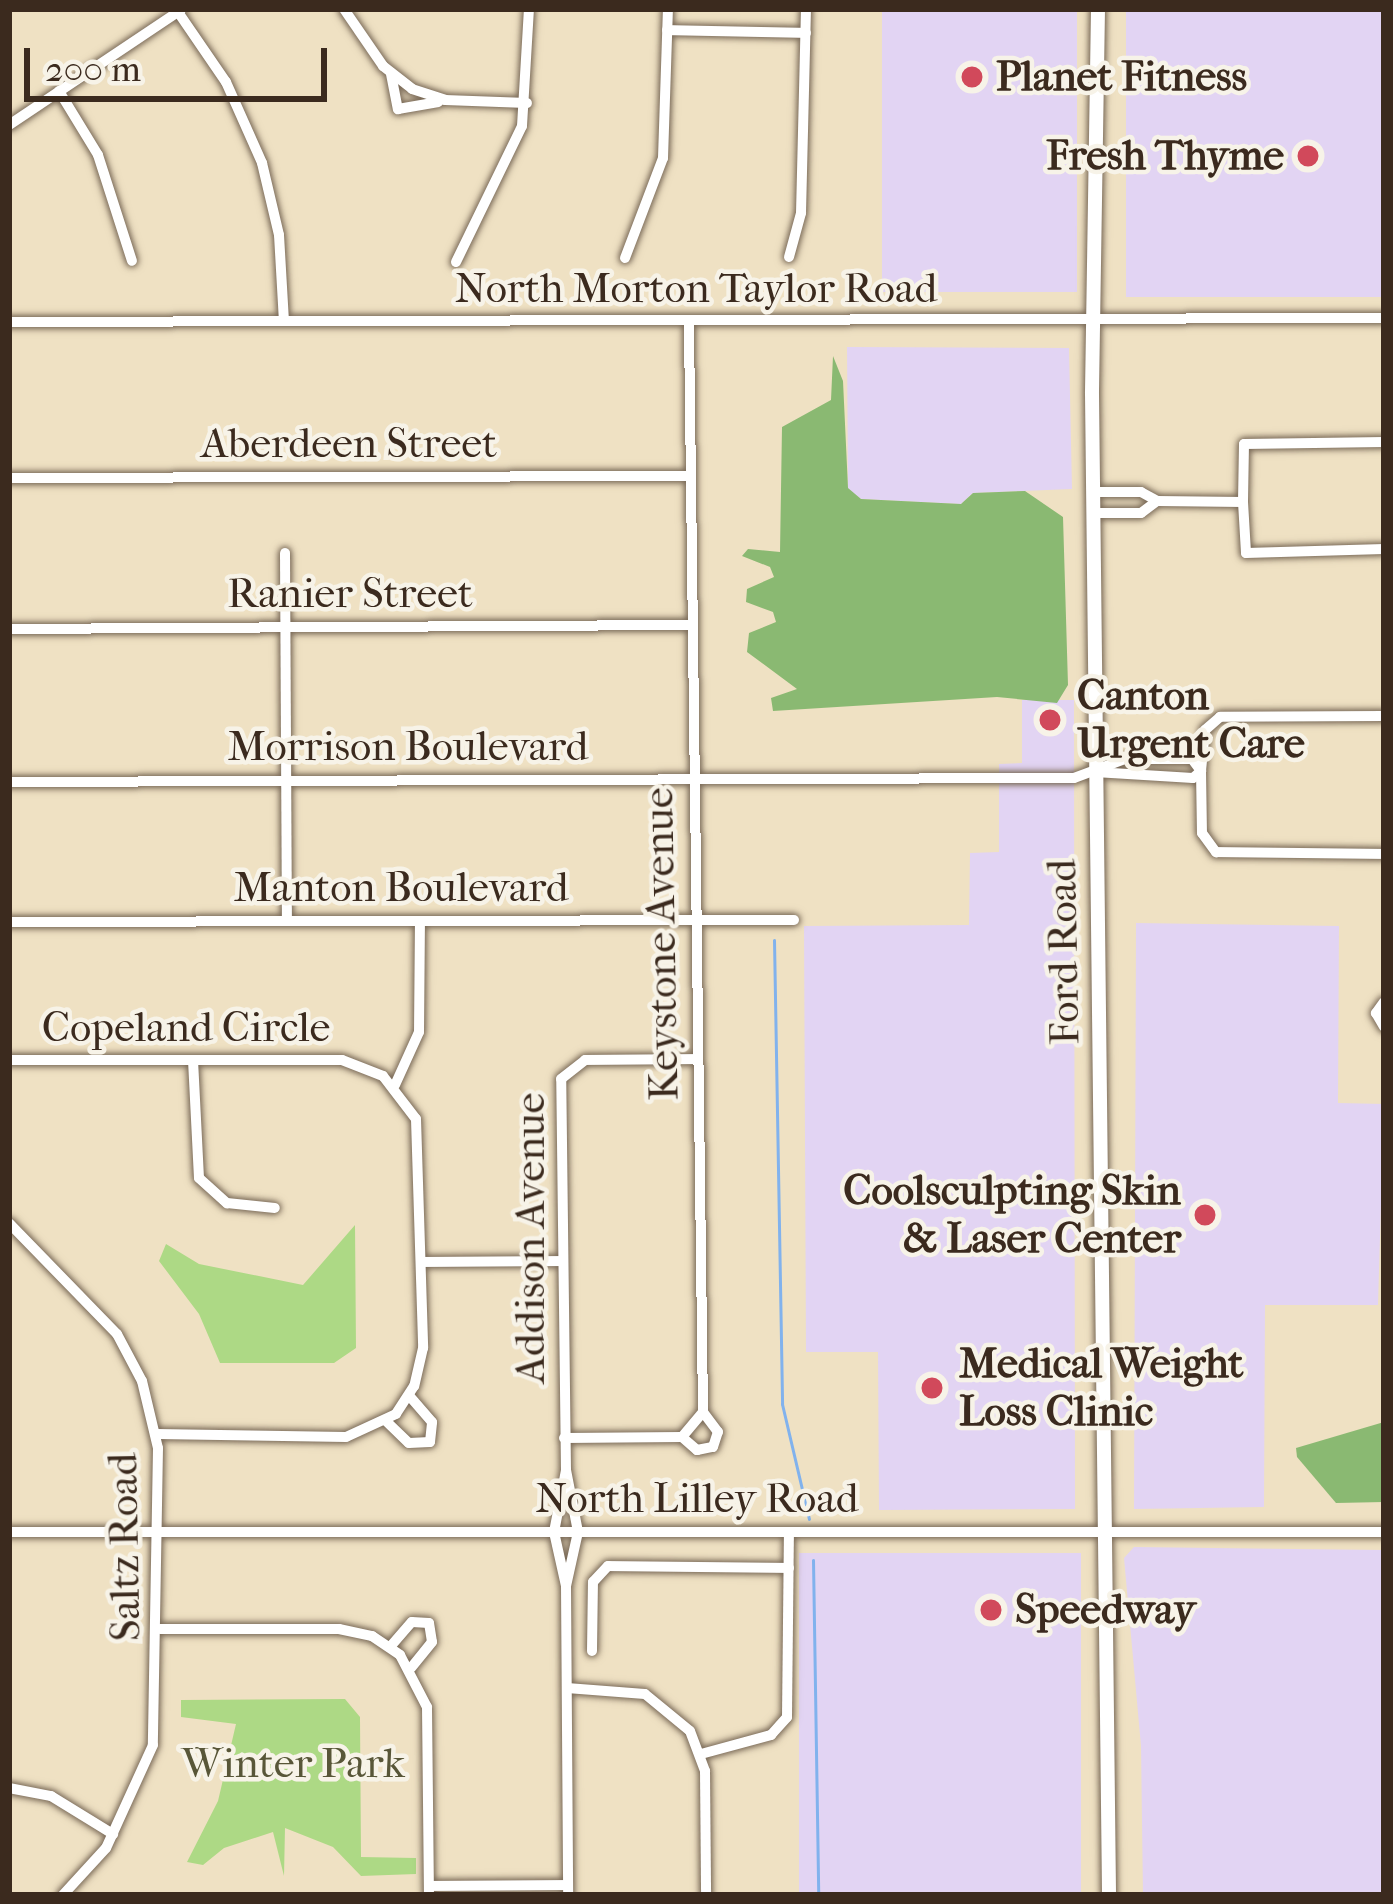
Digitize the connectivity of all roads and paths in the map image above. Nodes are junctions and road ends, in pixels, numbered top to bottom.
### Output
1 (344, 9) edge
2 (529, 9) edge
3 (668, 9) edge
4 (806, 9) edge
5 (1098, 9) edge
6 (180, 11) edge
7 (668, 30) junction
8 (806, 33) junction
9 (391, 74) junction
10 (59, 91) junction
11 (445, 100) junction
12 (527, 103) junction
13 (9, 125) edge
14 (789, 256) dead end
15 (625, 258) dead end
16 (132, 261) dead end
17 (456, 262) dead end
18 (1384, 318) edge
19 (284, 321) junction
20 (9, 322) edge
21 (689, 322) junction
22 (1092, 322) junction
23 (1384, 442) edge
24 (689, 476) junction
25 (9, 478) edge
26 (1093, 492) junction
27 (1157, 501) junction
28 (1244, 502) junction
29 (1093, 513) junction
30 (1384, 550) edge
31 (284, 553) dead end
32 (691, 625) junction
33 (285, 627) junction
34 (9, 629) edge
35 (1384, 716) edge
36 (1201, 771) junction
37 (1095, 772) junction
38 (692, 779) junction
39 (286, 781) junction
40 (9, 782) edge
41 (1384, 854) edge
42 (794, 920) dead end
43 (287, 921) junction
44 (420, 921) junction
45 (693, 921) junction
46 (9, 922) edge
47 (1384, 1002) edge
48 (1384, 1027) edge
49 (698, 1059) junction
50 (9, 1060) edge
51 (193, 1060) junction
52 (395, 1085) junction
53 (275, 1208) dead end
54 (9, 1223) edge
55 (562, 1261) junction
56 (424, 1262) junction
57 (409, 1396) junction
58 (703, 1412) junction
59 (387, 1422) junction
60 (157, 1434) junction
61 (682, 1437) junction
62 (564, 1438) junction
63 (566, 1470) junction
64 (9, 1532) edge
65 (159, 1532) junction
66 (554, 1532) junction
67 (578, 1532) junction
68 (789, 1532) junction
69 (1102, 1532) junction
70 (1384, 1532) edge
71 (789, 1568) junction
72 (566, 1586) junction
73 (566, 1622) junction
74 (592, 1622) junction
75 (160, 1629) junction
76 (390, 1647) junction
77 (592, 1651) dead end
78 (411, 1668) junction
79 (567, 1688) junction
80 (701, 1754) junction
81 (9, 1788) edge
82 (113, 1834) junction
83 (568, 1890) edge
84 (429, 1891) edge
85 (63, 1895) edge
86 (706, 1895) edge
87 (1109, 1895) edge

1 - 9 street
2 - 12 street
3 - 7 street
4 - 8 street
5 - 22 main road, Ford Road
6 - 10 street
6 - 19 street
7 - 8 street
7 - 15 street
8 - 14 street
9 - 11 street
9 - 11 street
10 - 13 street
10 - 16 street
11 - 12 street
12 - 17 street
18 - 22 street, North Morton Taylor Road
19 - 20 street, North Morton Taylor Road
19 - 21 street, North Morton Taylor Road
21 - 22 street, North Morton Taylor Road
21 - 24 street, Keystone Avenue
22 - 26 main road, Ford Road
23 - 28 street
24 - 25 street, Aberdeen Street
24 - 32 street, Keystone Avenue
26 - 27 street
26 - 29 main road, Ford Road
27 - 28 street
27 - 29 street
28 - 30 street
29 - 37 main road, Ford Road
31 - 33 street
32 - 33 street, Ranier Street
32 - 38 street, Keystone Avenue
33 - 34 street, Ranier Street
33 - 39 street
35 - 36 street
36 - 37 street, Morrison Boulevard
36 - 41 street
37 - 38 street, Morrison Boulevard
37 - 69 main road, Ford Road
38 - 39 street, Morrison Boulevard
38 - 45 street, Keystone Avenue
39 - 40 street, Morrison Boulevard
39 - 43 street
42 - 45 street, Manton Boulevard
43 - 44 street, Manton Boulevard
43 - 46 street, Manton Boulevard
44 - 45 street, Manton Boulevard
44 - 52 street
45 - 49 street, Keystone Avenue
47 - 48 street
49 - 55 street, Addison Avenue
49 - 58 street, Keystone Avenue
50 - 51 street, Copeland Circle
51 - 52 street, Copeland Circle
51 - 53 street
52 - 56 street
54 - 60 street, Saltz Road
55 - 56 street
55 - 62 street, Addison Avenue
56 - 57 street
57 - 59 street
57 - 59 street
58 - 61 street
58 - 61 street, Keystone Avenue
59 - 60 street
60 - 65 street, Saltz Road
61 - 62 street
62 - 63 street, Addison Avenue
63 - 66 street, Addison Avenue
63 - 67 street, Addison Avenue
64 - 65 street, North Lilley Road
65 - 66 street, North Lilley Road
65 - 75 street, Saltz Road
66 - 67 street, North Lilley Road
66 - 72 street, Addison Avenue
67 - 68 street, North Lilley Road
67 - 72 street, Addison Avenue
68 - 69 street, North Lilley Road
68 - 71 street
69 - 70 street, North Lilley Road
69 - 87 main road, Ford Road
71 - 74 street
71 - 80 street
72 - 73 street, Addison Avenue
73 - 74 street
73 - 79 street, Addison Avenue
74 - 77 street
75 - 76 street
75 - 82 street, Saltz Road
76 - 78 street
76 - 78 street
78 - 84 street
79 - 80 street
79 - 83 street, Addison Avenue
80 - 86 street
81 - 82 street
82 - 85 street, Saltz Road
83 - 84 street

